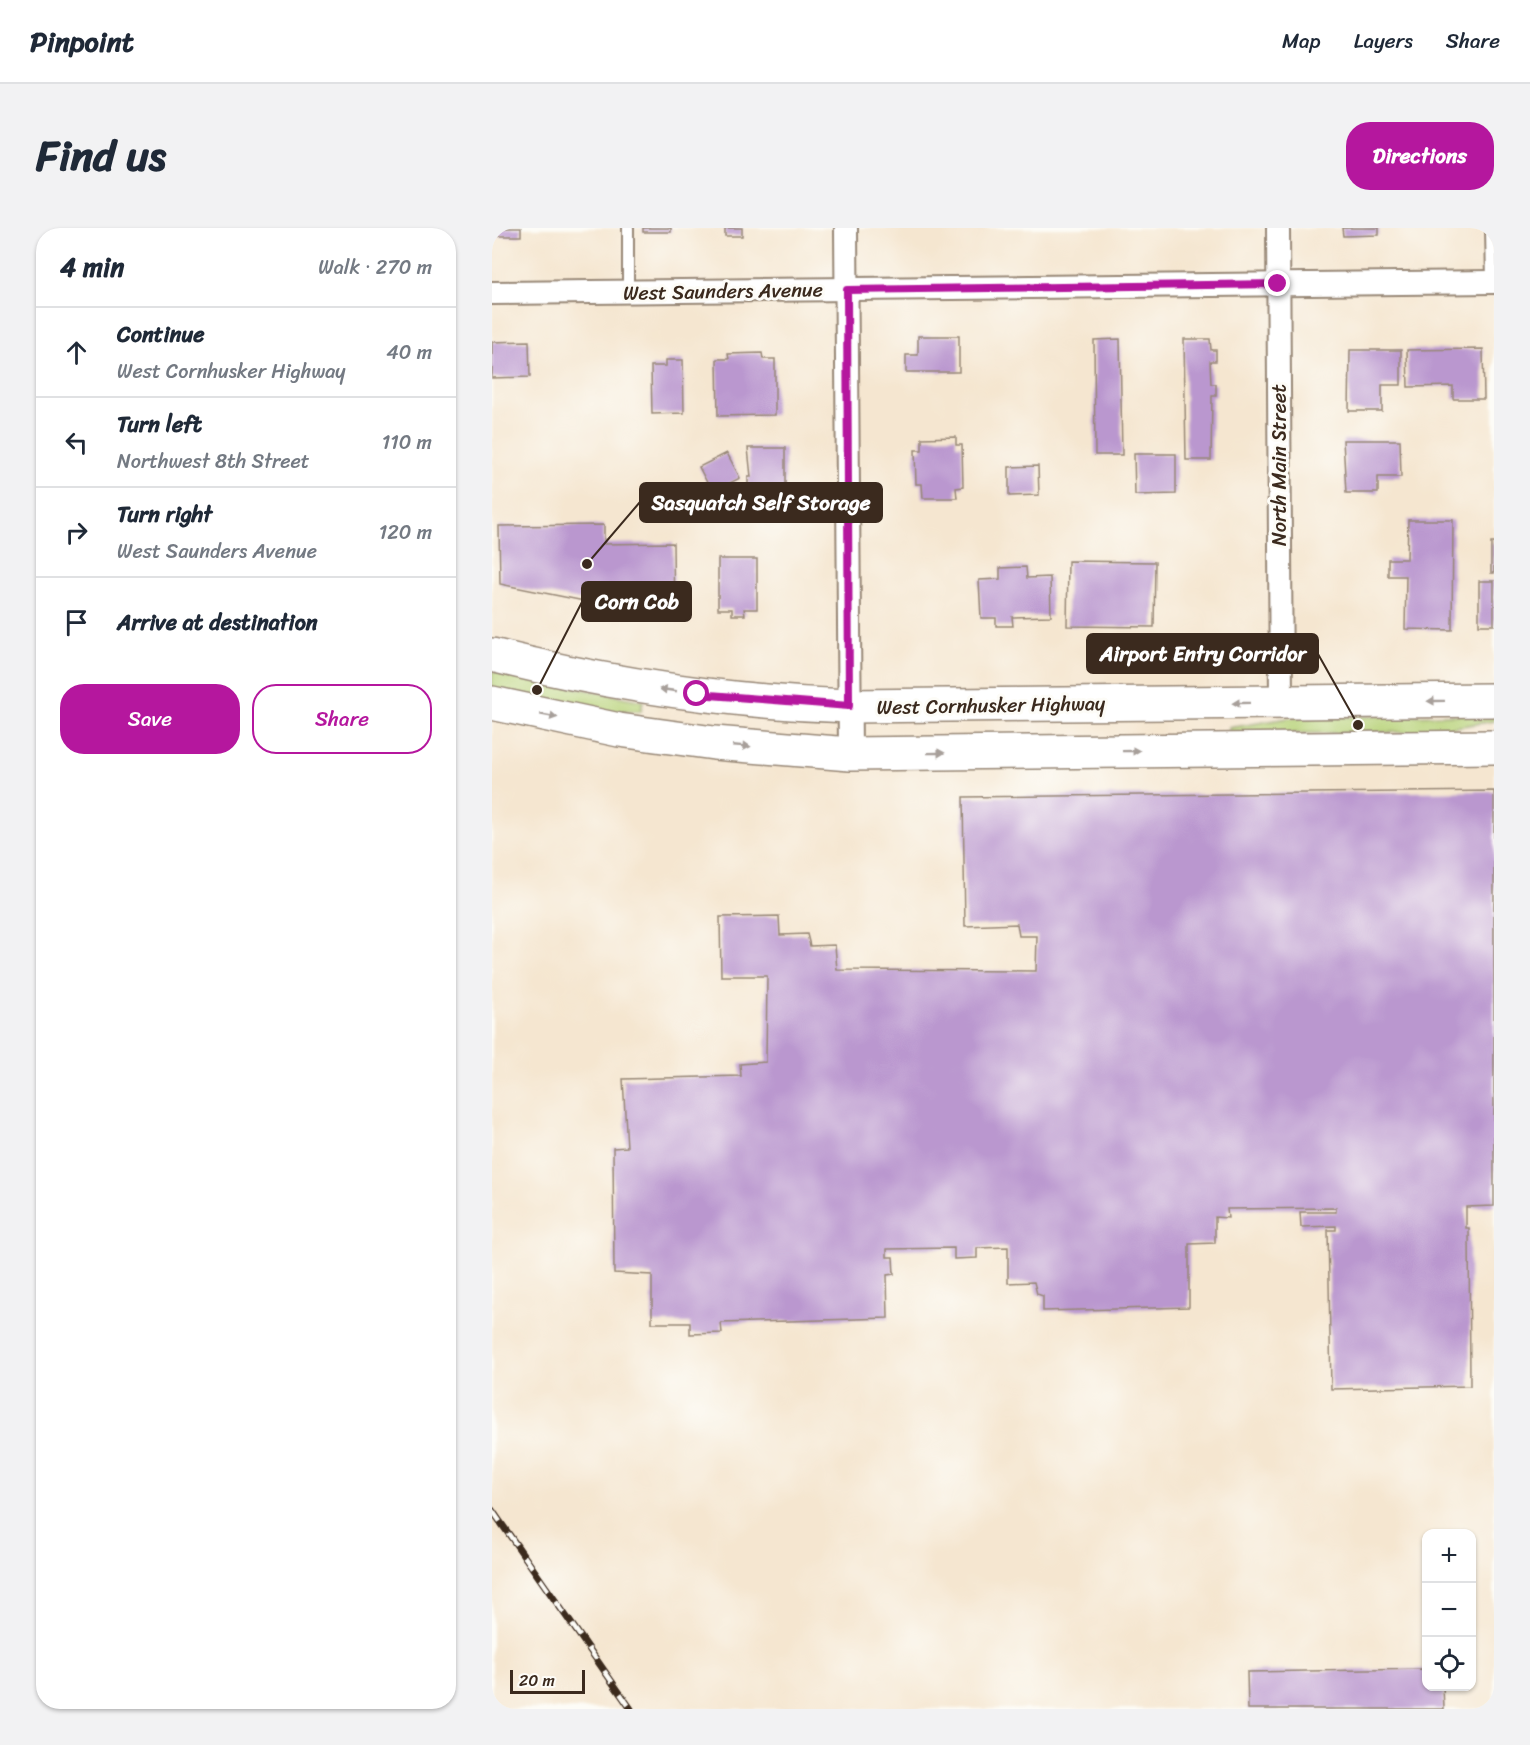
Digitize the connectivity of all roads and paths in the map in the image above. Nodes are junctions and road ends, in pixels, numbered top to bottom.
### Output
1 (628, 228) edge
2 (846, 228) edge
3 (1278, 228) edge
4 (1491, 228) edge
5 (1493, 282) edge
6 (1278, 284) junction
7 (847, 290) junction
8 (628, 292) junction
9 (492, 293) edge
10 (492, 655) edge
11 (1494, 700) edge
12 (1281, 702) junction
13 (492, 703) edge
14 (849, 706) junction
15 (1494, 747) edge
16 (850, 754) junction

1 - 8 lane
2 - 7 street
3 - 6 street, North Main Street
4 - 5 lane
5 - 6 street, West Saunders Avenue
6 - 7 street, West Saunders Avenue
6 - 12 street, North Main Street
7 - 8 street, West Saunders Avenue
7 - 14 street
8 - 9 street, West Saunders Avenue
14 -> 10 main road, West Cornhusker Highway
11 -> 12 main road, West Cornhusker Highway
12 -> 14 main road, West Cornhusker Highway
13 -> 16 main road
14 - 16 street
16 -> 15 main road

